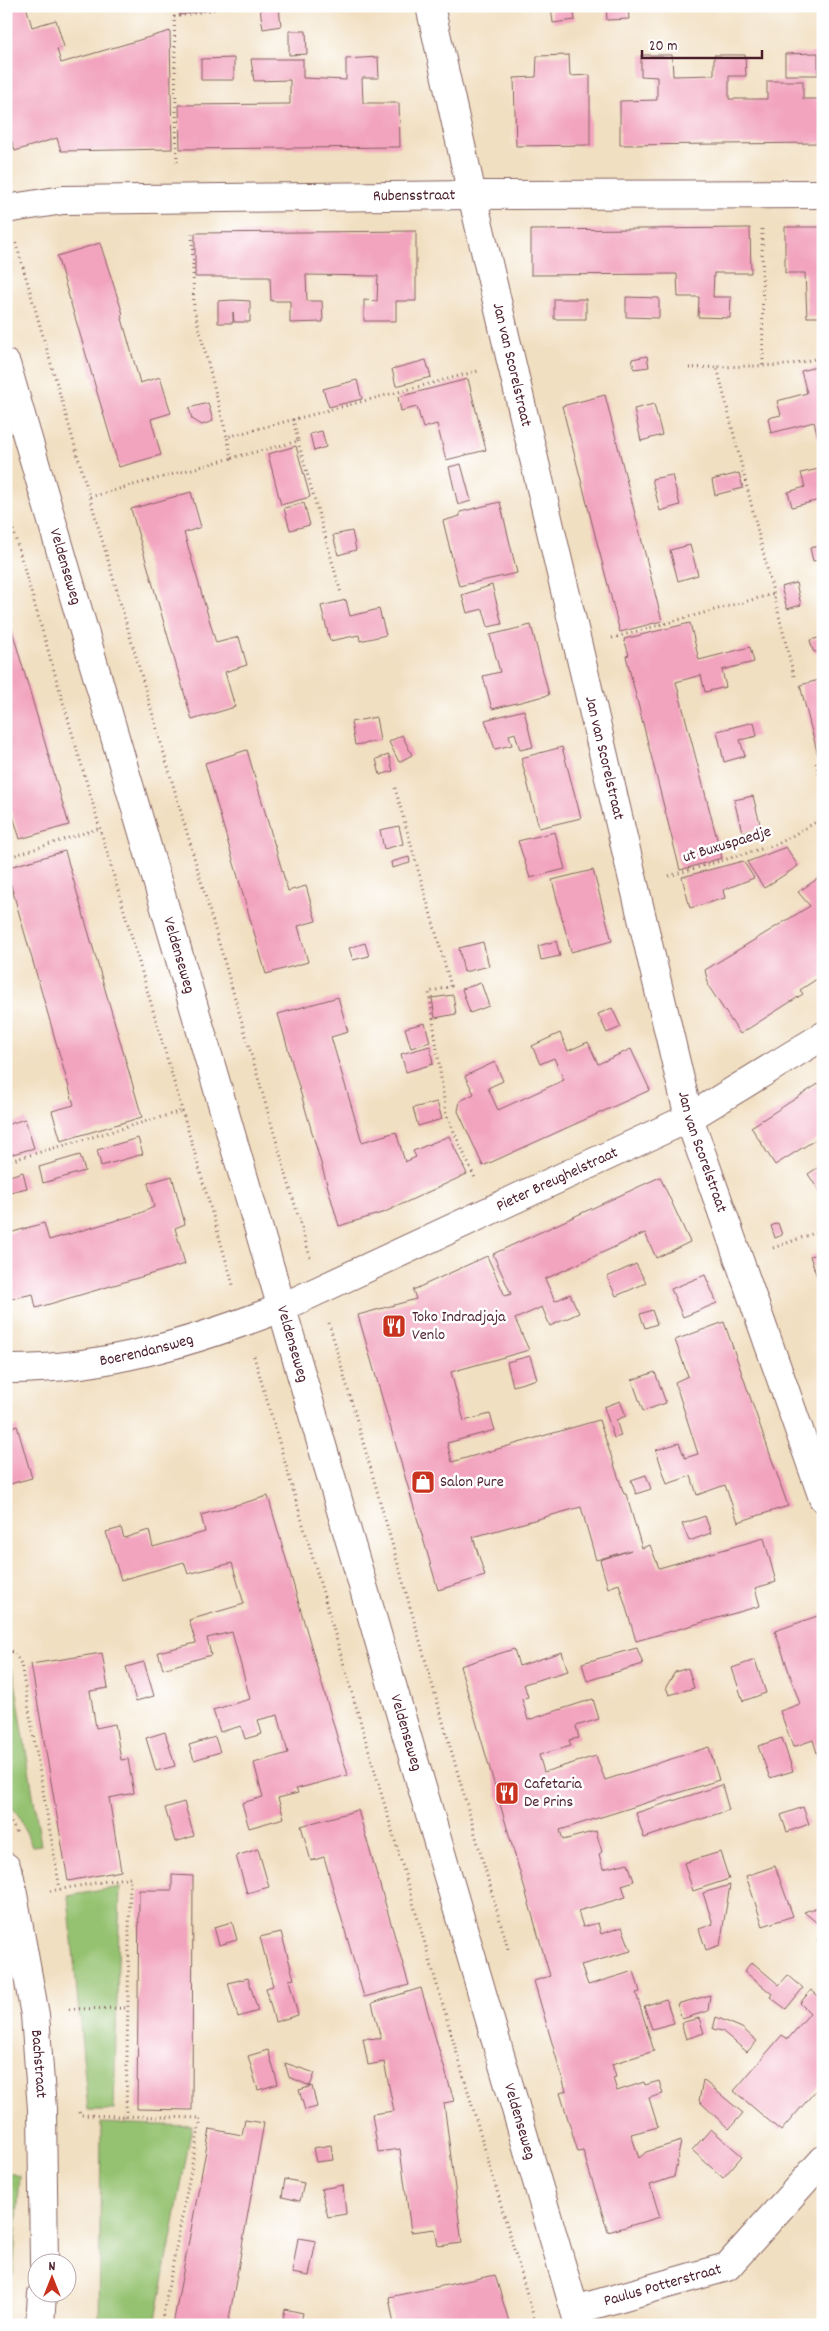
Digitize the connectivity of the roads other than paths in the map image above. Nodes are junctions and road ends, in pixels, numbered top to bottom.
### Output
1 (430, 6) edge
2 (823, 194) edge
3 (472, 195) junction
4 (6, 209) edge
5 (6, 364) edge
6 (823, 1036) edge
7 (689, 1118) junction
8 (282, 1307) junction
9 (6, 1369) edge
10 (823, 1498) edge
11 (6, 1866) edge
12 (823, 2160) edge
13 (44, 2254) edge
14 (41, 2304) edge
15 (577, 2317) edge
16 (40, 2325) edge

1 - 3 street, Jan van Scorelstraat
2 - 3 street, Rubensstraat
3 - 4 street, Rubensstraat
3 - 7 street, Jan van Scorelstraat
5 - 8 street, Veldenseweg
6 - 7 street, Pieter Breughelstraat
7 - 8 street, Pieter Breughelstraat
7 - 10 street, Jan van Scorelstraat
8 - 9 street, Boerendansweg
8 - 15 street, Veldenseweg
11 - 13 street, Bachstraat
12 - 15 street, Paulus Potterstraat
14 - 16 street

